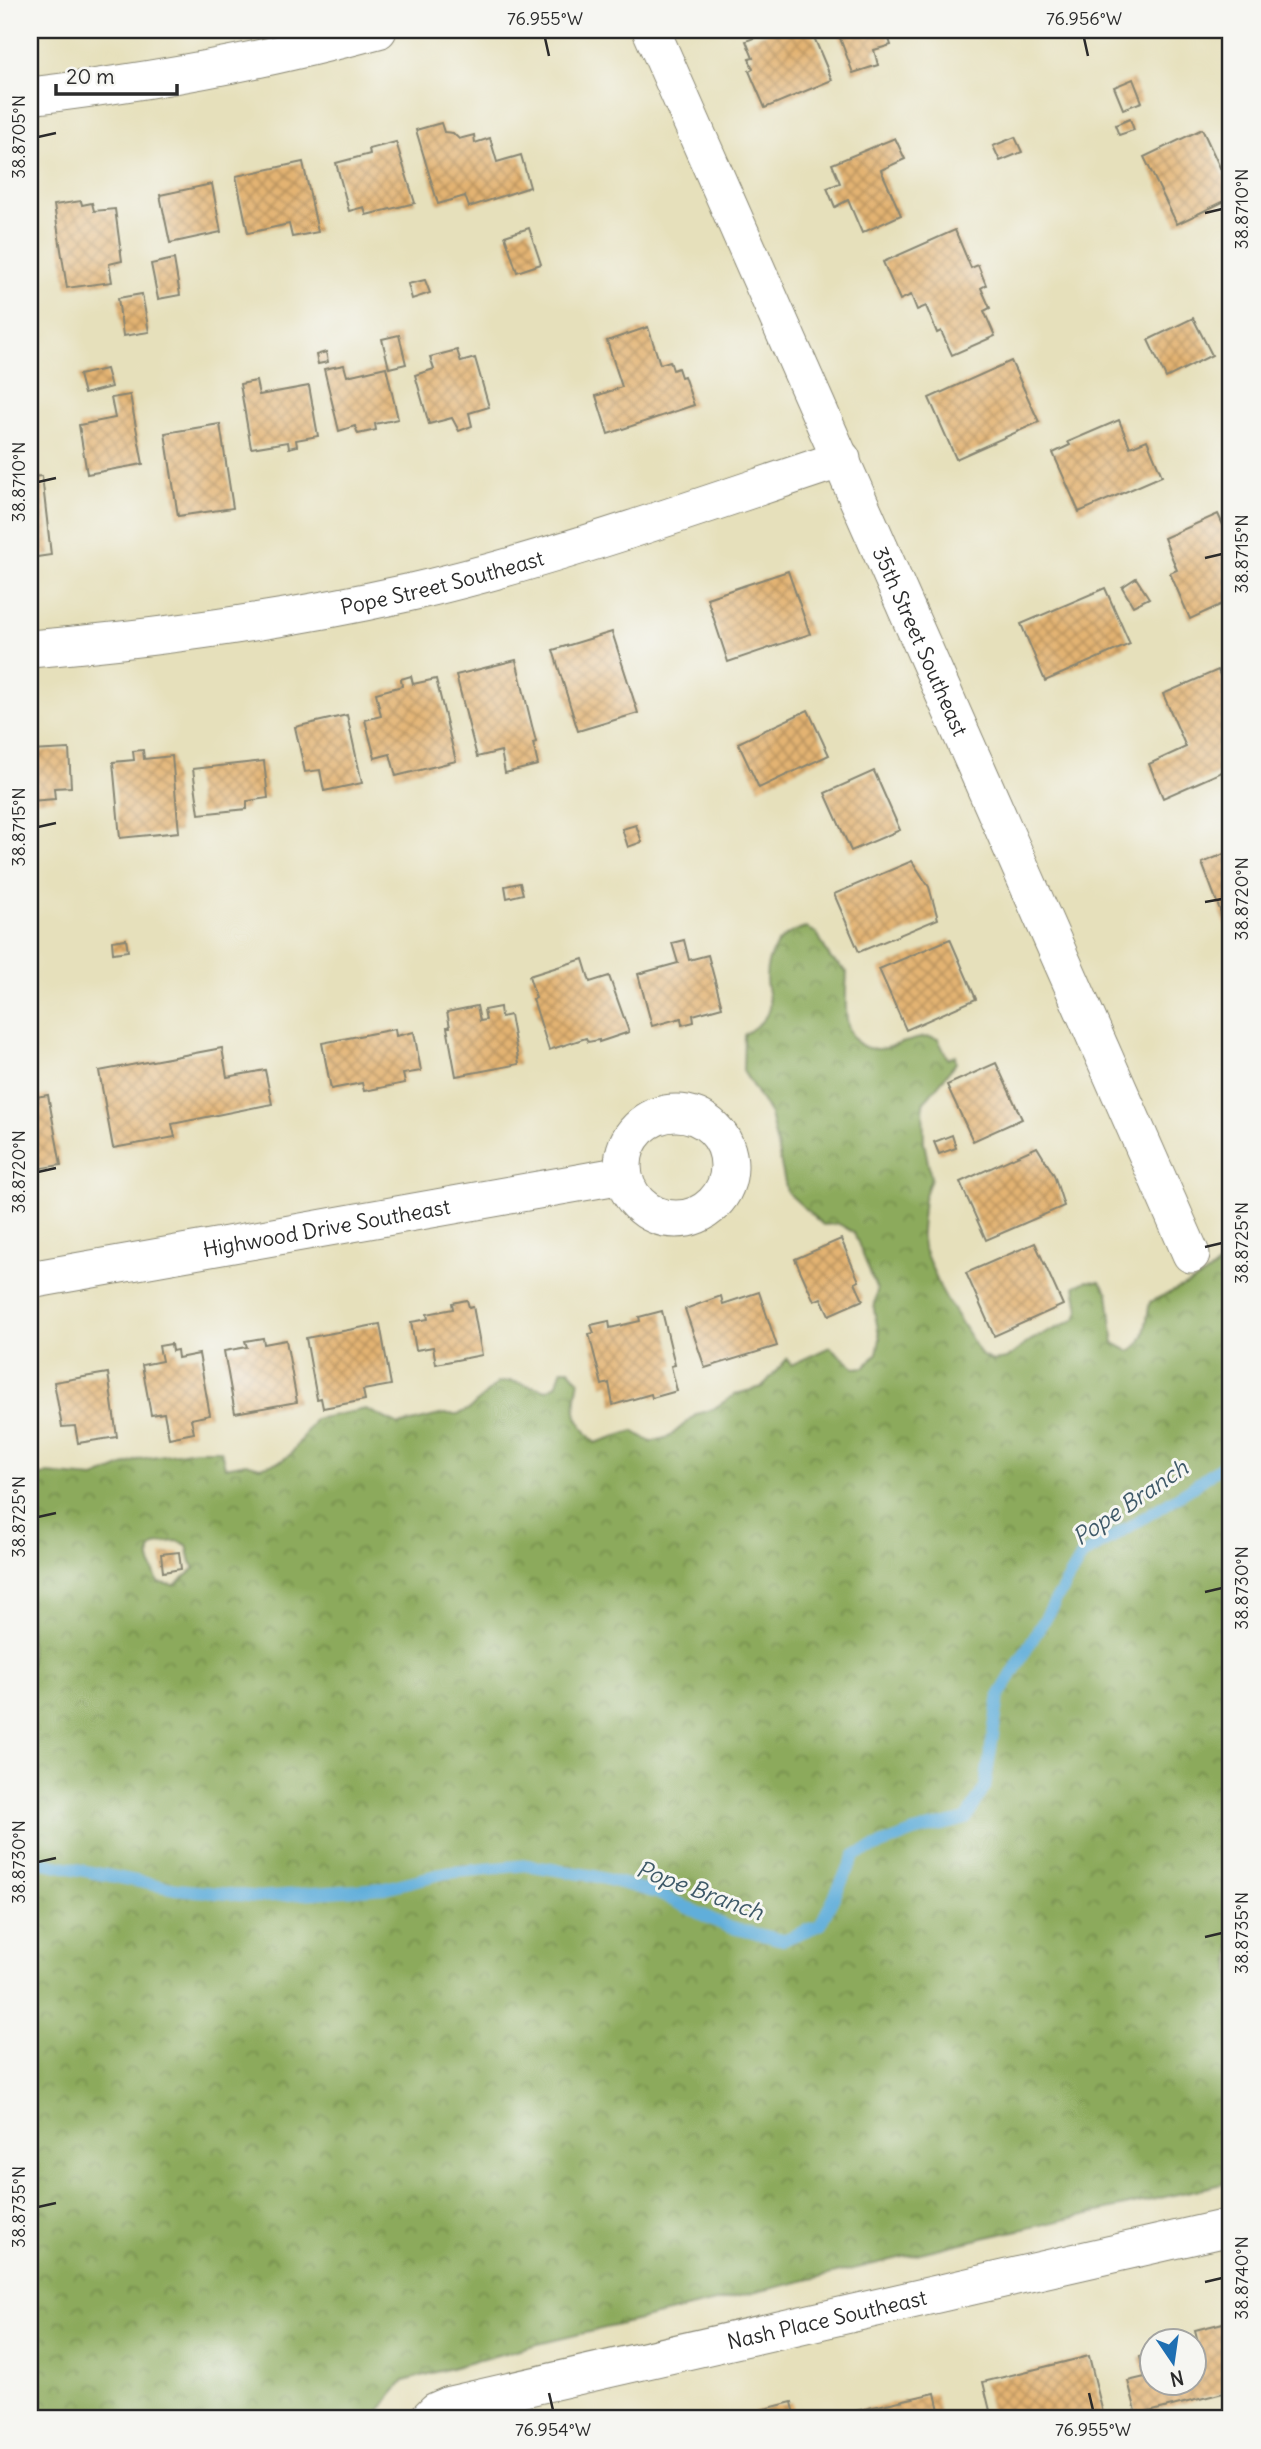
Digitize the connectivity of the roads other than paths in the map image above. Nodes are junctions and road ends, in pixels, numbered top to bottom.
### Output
1 (378, 30) edge
2 (651, 30) edge
3 (30, 96) edge
4 (842, 460) junction
5 (30, 649) edge
6 (623, 1175) dead end
7 (1191, 1254) dead end
8 (30, 1280) edge
9 (1231, 2227) edge
10 (428, 2419) edge

1 - 3 street
2 - 4 street, 35th Street Southeast
4 - 5 street, Pope Street Southeast
4 - 7 street, 35th Street Southeast
6 - 8 street, Highwood Drive Southeast
9 - 10 street, Nash Place Southeast

